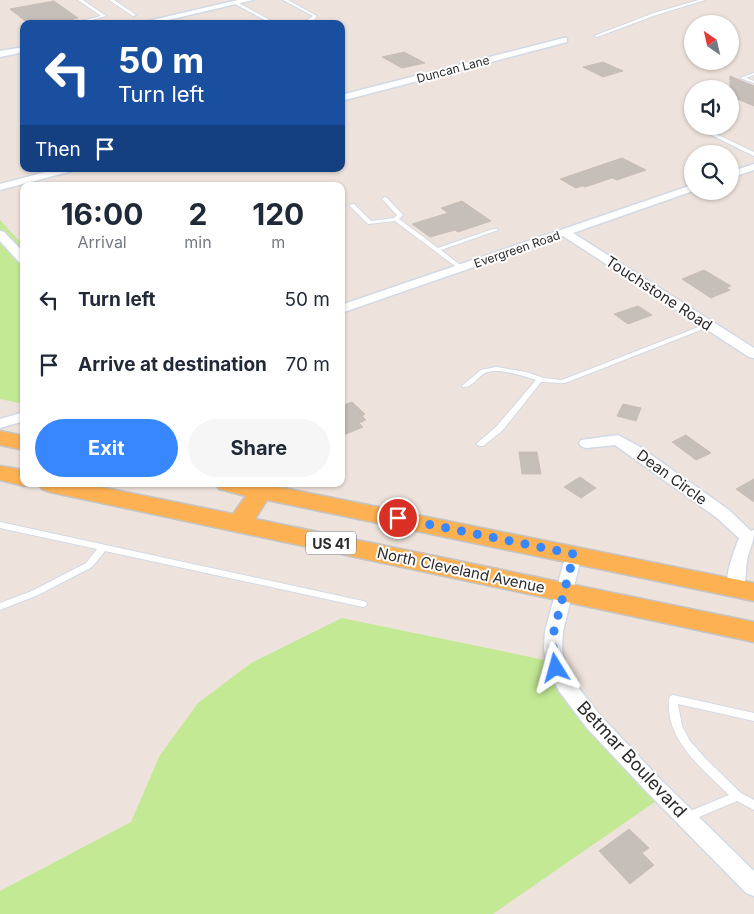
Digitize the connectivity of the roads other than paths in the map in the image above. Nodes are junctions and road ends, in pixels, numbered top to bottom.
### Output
1 (80, 0) edge
2 (111, 0) edge
3 (249, 0) edge
4 (285, 0) edge
5 (703, 0) edge
6 (236, 3) junction
7 (134, 15) dead end
8 (104, 16) junction
9 (89, 20) edge
10 (110, 20) edge
11 (157, 20) edge
12 (268, 20) edge
13 (311, 20) edge
14 (596, 36) dead end
15 (564, 40) dead end
16 (20, 50) edge
17 (0, 54) edge
18 (754, 74) edge
19 (754, 82) edge
20 (345, 97) edge
21 (715, 135) edge
22 (754, 154) edge
23 (754, 167) edge
24 (57, 172) edge
25 (739, 172) edge
26 (0, 187) edge
27 (684, 191) edge
28 (385, 199) dead end
29 (352, 205) dead end
30 (396, 219) junction
31 (495, 230) dead end
32 (564, 232) junction
33 (0, 234) edge
34 (437, 250) junction
35 (20, 256) edge
36 (461, 268) junction
37 (345, 308) edge
38 (709, 325) junction
39 (754, 354) edge
40 (540, 379) junction
41 (465, 386) dead end
42 (20, 417) edge
43 (0, 424) edge
44 (0, 438) edge
45 (20, 442) edge
46 (586, 443) dead end
47 (480, 444) dead end
48 (0, 473) edge
49 (20, 477) edge
50 (64, 487) edge
51 (263, 487) edge
52 (239, 524) junction
53 (0, 525) edge
54 (751, 537) edge
55 (103, 548) junction
56 (574, 554) junction
57 (745, 590) edge
58 (564, 592) junction
59 (363, 604) dead end
60 (0, 607) edge
61 (754, 632) edge
62 (754, 717) edge
63 (737, 796) junction
64 (754, 805) edge
65 (685, 817) junction
66 (754, 886) edge

1 - 8 lane
2 - 7 lane
3 - 6 street
4 - 13 lane
5 - 14 lane
6 - 11 street
6 - 12 lane
8 - 9 lane
8 - 10 lane
15 - 20 street, Duncan Lane
16 - 17 street
18 - 19 lane
21 - 22 lane
23 - 25 street
24 - 26 street
27 - 32 street, Evergreen Road
28 - 30 lane
29 - 30 lane
30 - 34 lane
31 - 34 lane
32 - 36 street, Evergreen Road
32 - 38 street, Touchstone Road
33 - 35 street
34 - 36 lane
36 - 37 street, Evergreen Road
38 - 39 street, Touchstone Road
38 - 40 lane
40 - 41 lane
40 - 47 lane
42 - 43 street
44 - 45 main road
46 - 54 street, Dean Circle
48 - 49 main road
50 - 52 main road, North Cleveland Avenue / US 41
51 - 52 main road
51 - 56 main road, US 41
52 - 58 main road, North Cleveland Avenue / US 41
53 - 55 lane
54 - 57 street
55 - 59 lane
55 - 60 lane
56 - 57 main road, US 41
56 - 58 street, Betmar Boulevard
58 - 61 main road, North Cleveland Avenue / US 41
58 - 65 street, Betmar Boulevard
62 - 63 lane
63 - 64 lane
63 - 65 lane
65 - 66 street, Betmar Boulevard

